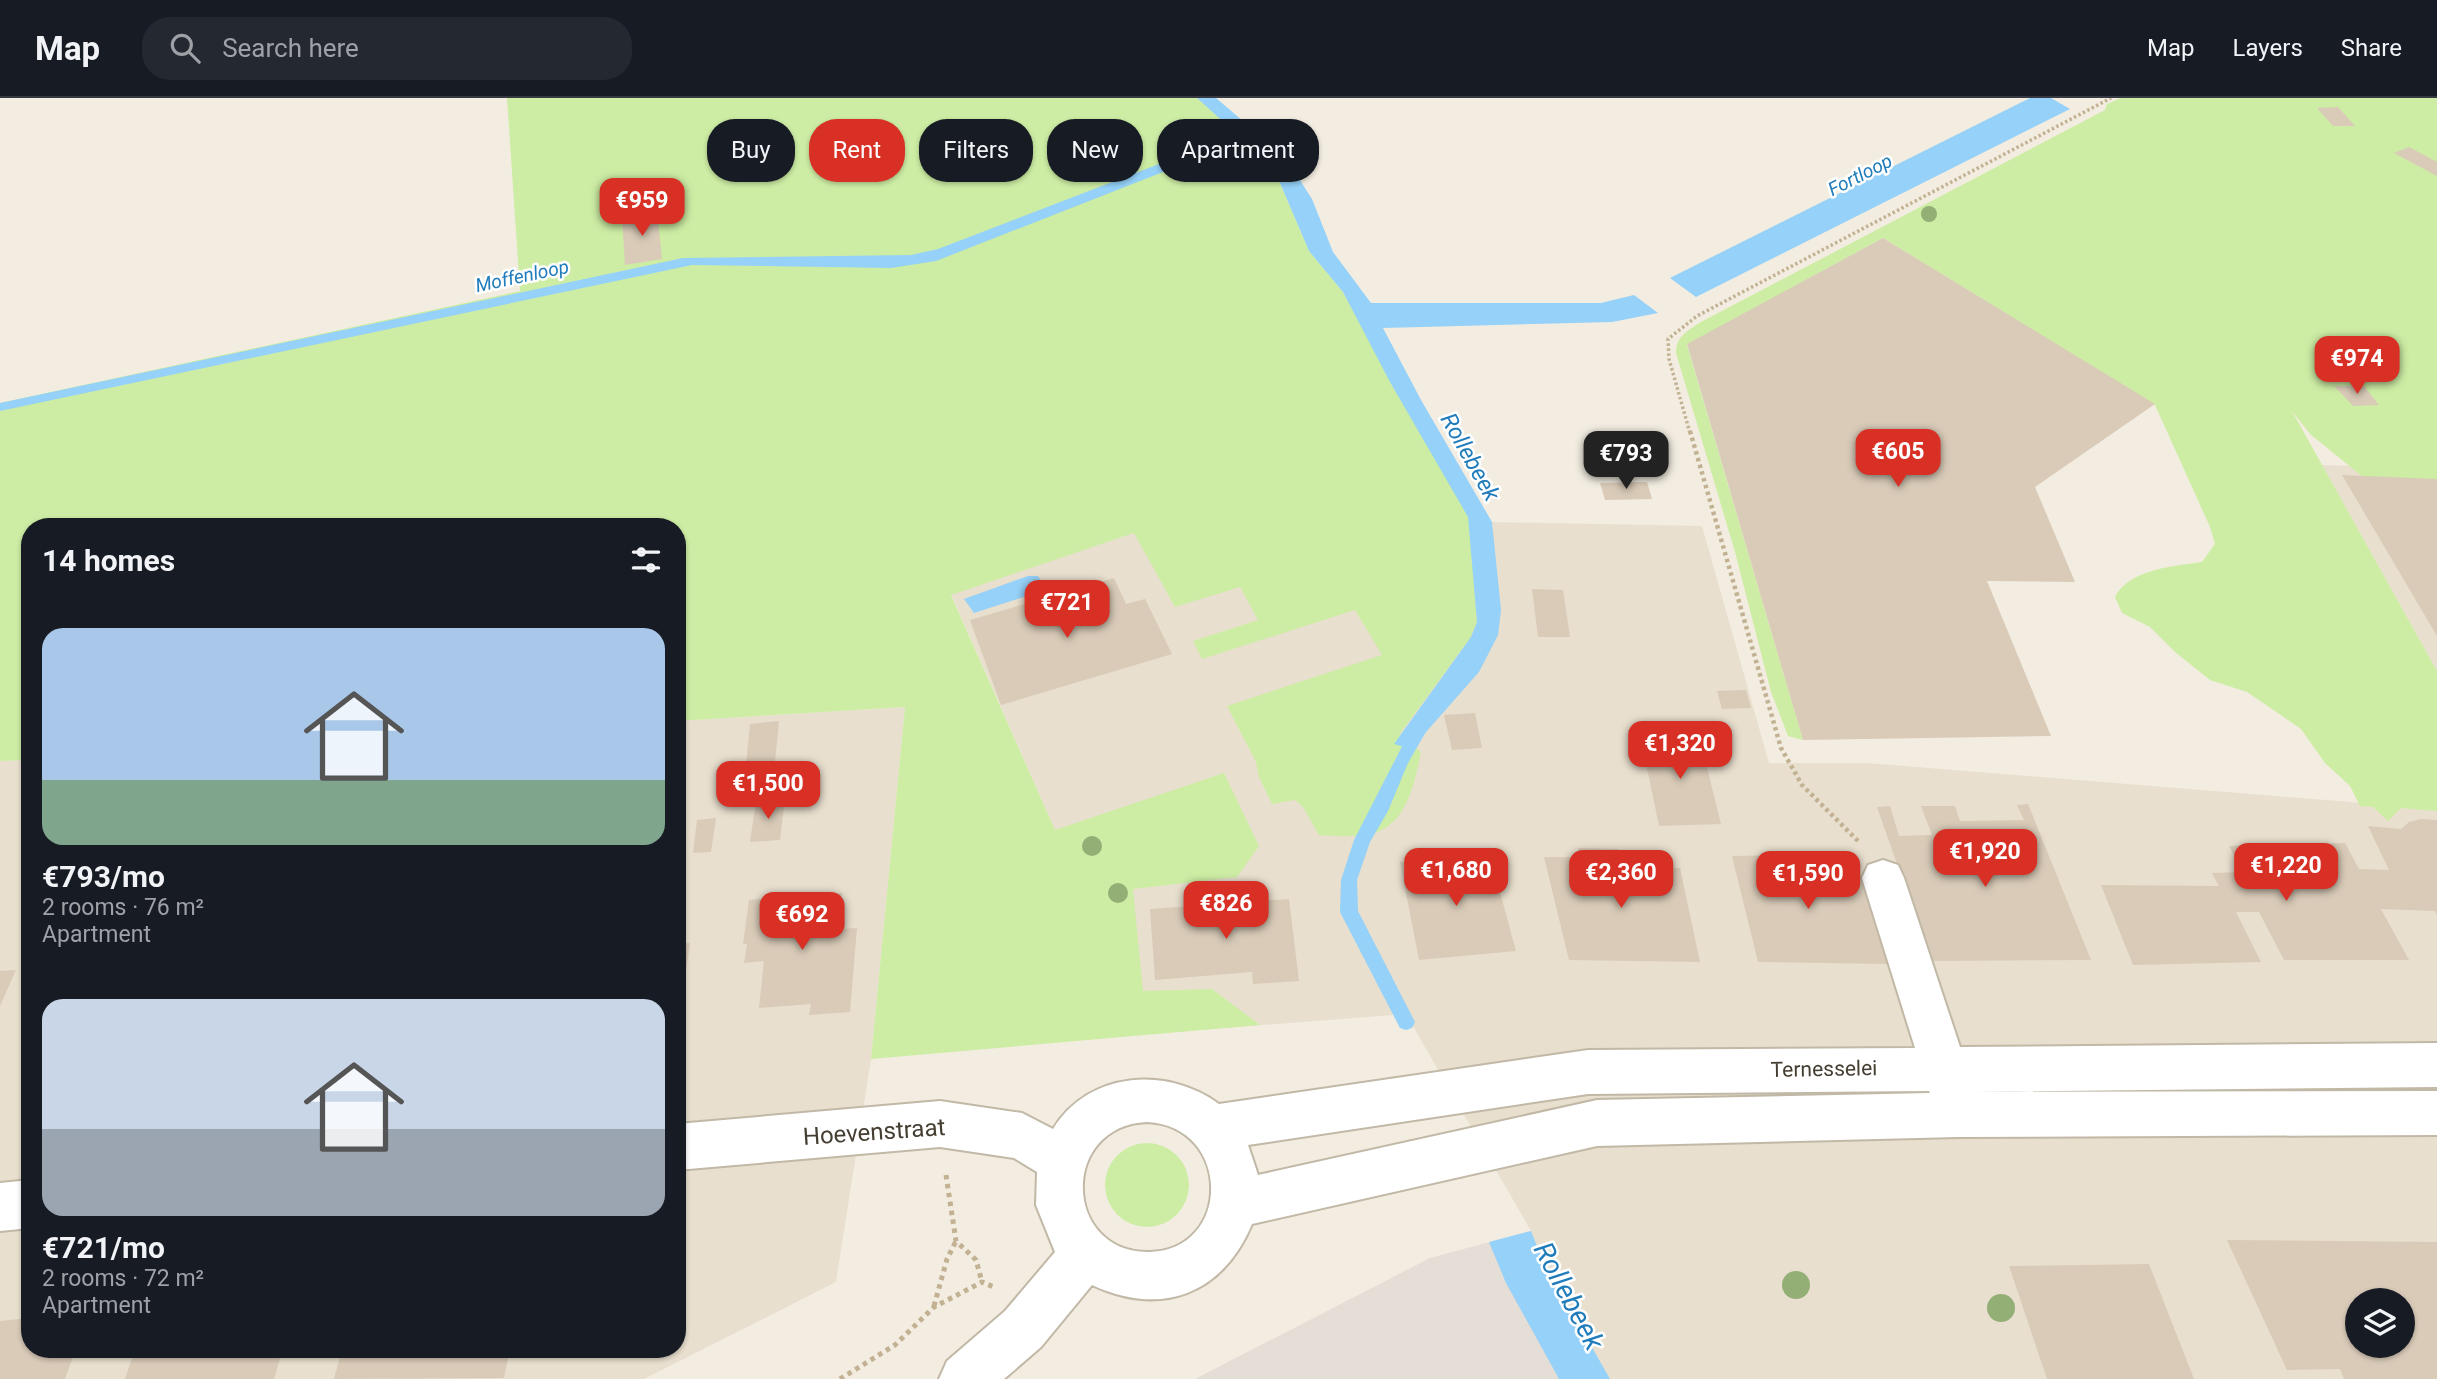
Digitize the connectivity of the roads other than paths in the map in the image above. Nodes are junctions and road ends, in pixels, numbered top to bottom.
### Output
1 (1883, 878) road end
2 (2437, 1065) edge
3 (1944, 1067) junction
4 (2437, 1113) edge
5 (1958, 1115) junction
6 (1214, 1127) junction
7 (686, 1146) edge
8 (1063, 1162) junction
9 (1234, 1204) junction
10 (21, 1205) edge
11 (0, 1207) edge
12 (1085, 1255) junction
13 (965, 1379) edge

1 - 3 street
2 - 3 street, Ternesselei
3 - 5 street
3 - 6 street, Ternesselei
4 - 5 street
5 - 9 street
6 - 8 street
6 - 9 street
7 - 8 street, Hoevenstraat
8 - 12 street
9 - 12 street
10 - 11 street
12 - 13 street

